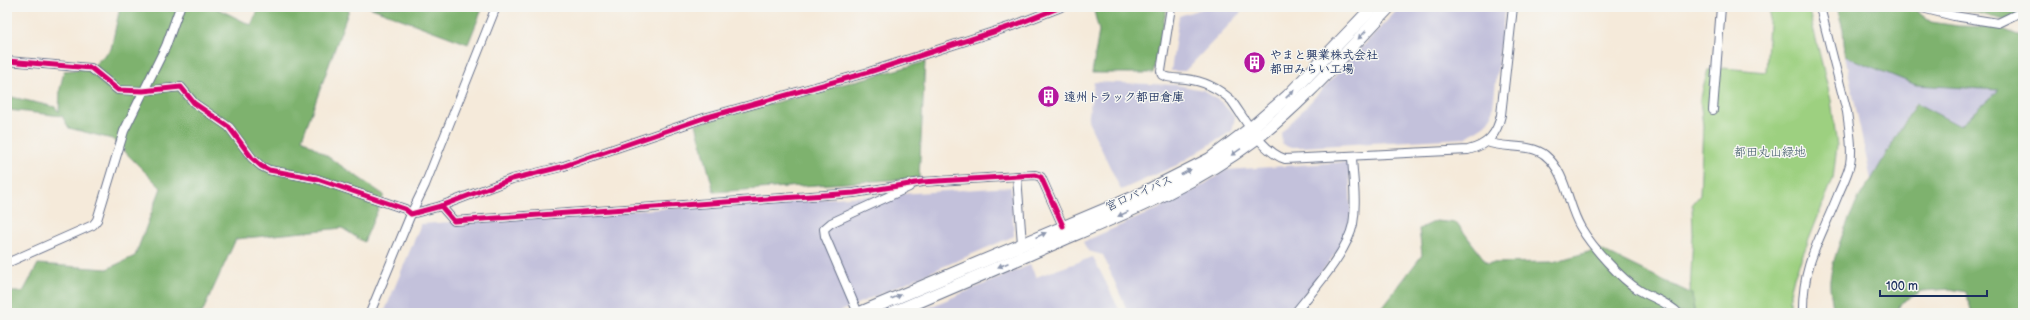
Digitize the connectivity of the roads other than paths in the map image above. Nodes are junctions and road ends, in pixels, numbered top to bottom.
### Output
1 (180, 7) edge
2 (496, 7) edge
3 (1061, 7) edge
4 (1171, 7) edge
5 (1373, 7) edge
6 (1389, 7) edge
7 (1513, 7) edge
8 (1721, 7) edge
9 (1820, 7) edge
10 (1918, 7) edge
11 (2023, 11) edge
12 (7, 61) edge
13 (143, 90) junction
14 (1713, 110) dead end
15 (1254, 132) junction
16 (1487, 142) junction
17 (1352, 156) junction
18 (1017, 176) junction
19 (919, 183) junction
20 (441, 206) junction
21 (411, 214) junction
22 (1063, 226) junction
23 (1022, 244) junction
24 (7, 263) edge
25 (370, 313) edge
26 (859, 313) edge
27 (892, 313) edge
28 (1295, 313) edge
29 (1678, 313) edge
30 (1803, 313) edge

1 - 13 street
2 - 21 street
3 - 20 street
4 - 15 street
15 -> 5 highway, 宮口バイパス
6 -> 15 highway, 宮口バイパス
7 - 16 street
8 - 14 street
9 - 30 street
10 - 11 street
12 - 13 street
13 - 21 street
13 - 24 street
15 - 17 street
22 -> 15 highway, 宮口バイパス
15 -> 27 highway, 宮口バイパス
16 - 17 street
16 - 29 street
17 - 28 street
18 - 19 street
18 - 22 street
18 - 23 street
19 - 20 street
19 - 26 street
20 - 21 street
21 - 25 street
23 -> 22 highway, 宮口バイパス
26 -> 23 highway, 宮口バイパス

